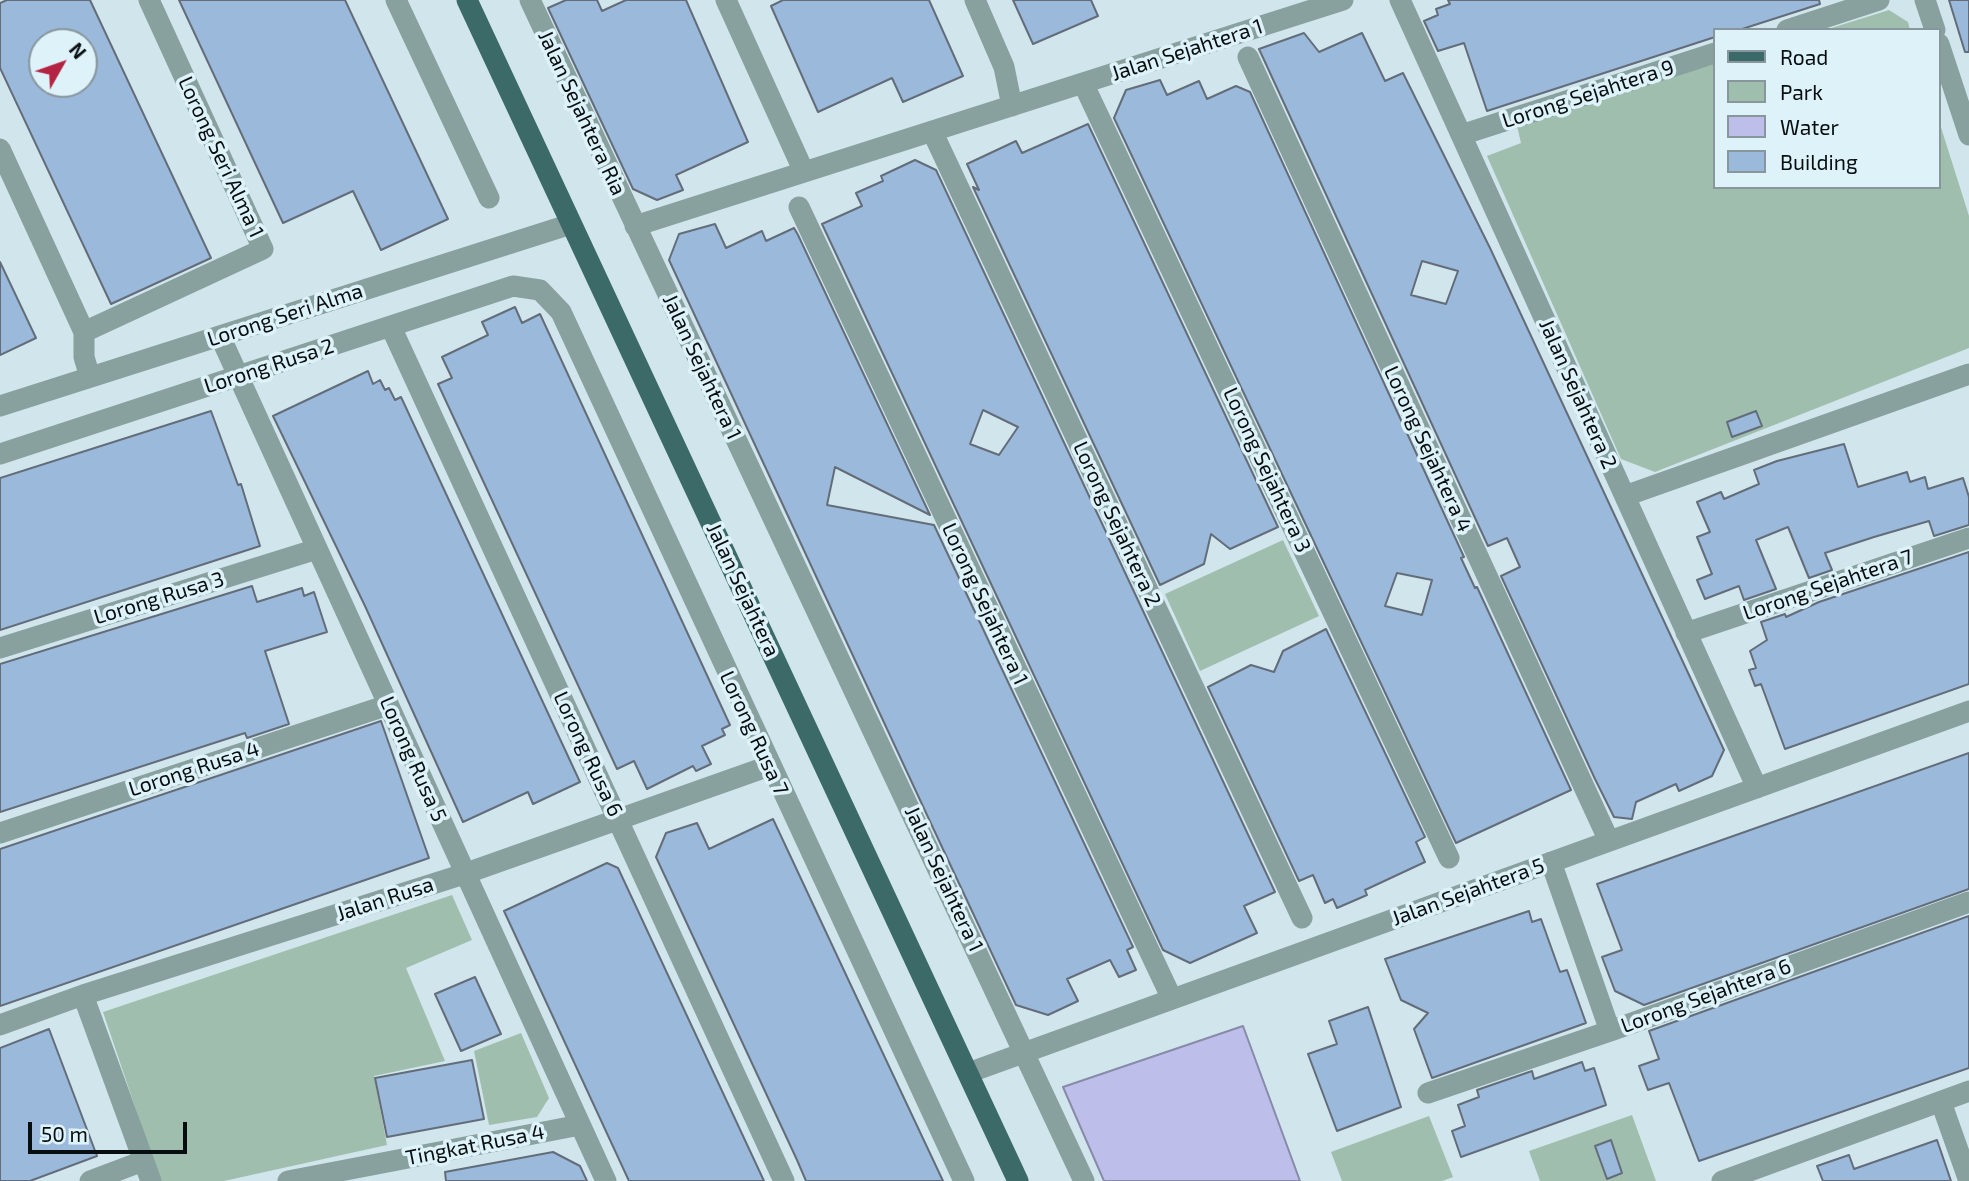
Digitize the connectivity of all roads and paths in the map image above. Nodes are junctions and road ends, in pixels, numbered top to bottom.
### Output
1 (149, 0) edge
2 (396, 0) edge
3 (467, 0) edge
4 (530, 0) edge
5 (726, 0) edge
6 (975, 0) edge
7 (1343, 0) edge
8 (1400, 0) edge
9 (1880, 0) edge
10 (1925, 0) edge
11 (1793, 28) edge
12 (1934, 28) edge
13 (1941, 50) edge
14 (1714, 53) edge
15 (1248, 57) dead end
16 (1083, 83) junction
17 (1012, 106) junction
18 (932, 131) junction
19 (1461, 135) junction
20 (1969, 135) edge
21 (0, 149) edge
22 (804, 172) junction
23 (489, 198) dead end
24 (799, 207) dead end
25 (571, 224) junction
26 (635, 226) junction
27 (540, 290) joint
28 (391, 327) junction
29 (84, 332) junction
30 (220, 336) junction
31 (1969, 374) edge
32 (239, 375) junction
33 (90, 377) junction
34 (0, 407) edge
35 (0, 454) edge
36 (1625, 496) junction
37 (1969, 538) edge
38 (317, 549) junction
39 (1686, 633) junction
40 (0, 648) edge
41 (388, 705) junction
42 (1969, 711) edge
43 (769, 766) junction
44 (1756, 788) junction
45 (618, 820) junction
46 (0, 832) edge
47 (1609, 841) junction
48 (1449, 859) dead end
49 (1551, 862) junction
50 (464, 873) junction
51 (1969, 902) edge
52 (1302, 918) dead end
53 (83, 995) junction
54 (1172, 999) junction
55 (0, 1026) edge
56 (1610, 1031) junction
57 (1026, 1052) junction
58 (968, 1073) junction
59 (1969, 1091) edge
60 (1428, 1094) dead end
61 (1941, 1101) junction
62 (580, 1125) junction
63 (147, 1171) edge
64 (1759, 1175) edge
65 (90, 1181) edge
66 (288, 1181) edge
67 (606, 1181) edge
68 (784, 1181) edge
69 (964, 1181) edge
70 (1018, 1181) edge
71 (1084, 1181) edge
72 (1722, 1181) edge
73 (1969, 1181) edge

1 - 29 street, Lorong Seri Alma 1
2 - 23 street
3 - 25 main road, Jalan Sejahtera
4 - 26 street, Jalan Sejahtera Ria
5 - 22 street
6 - 17 street
7 - 16 street, Jalan Sejahtera 1
8 - 19 street, Jalan Sejahtera 2
9 - 11 street
10 - 12 street
13 - 20 street
14 - 19 street, Lorong Sejahtera 9
15 - 47 street, Lorong Sejahtera 4
16 - 17 street, Jalan Sejahtera 1
16 - 48 street, Lorong Sejahtera 3
17 - 18 street, Jalan Sejahtera 1
18 - 22 street, Jalan Sejahtera 1
18 - 52 street, Lorong Sejahtera 2
19 - 36 street, Jalan Sejahtera 2
21 - 29 street
22 - 26 street, Jalan Sejahtera 1
24 - 54 street, Lorong Sejahtera 1
25 - 30 street, Lorong Seri Alma
25 - 58 main road, Jalan Sejahtera
26 - 57 street, Jalan Sejahtera 1
27 - 28 street, Lorong Rusa 2
27 - 43 street, Lorong Rusa 7
28 - 32 street, Lorong Rusa 2
28 - 45 street, Lorong Rusa 6
29 - 33 street
30 - 32 street, Lorong Rusa 5
30 - 33 street, Lorong Seri Alma
31 - 36 street
32 - 35 street, Lorong Rusa 2
32 - 38 street, Lorong Rusa 5
33 - 34 street, Lorong Seri Alma
36 - 39 street, Jalan Sejahtera 2
37 - 39 street, Lorong Sejahtera 7
38 - 40 street, Lorong Rusa 3
38 - 41 street, Lorong Rusa 5
39 - 44 street, Jalan Sejahtera 2
41 - 46 street, Lorong Rusa 4
41 - 50 street, Lorong Rusa 5
42 - 44 street, Jalan Sejahtera 5
43 - 45 street, Jalan Rusa
43 - 69 street, Lorong Rusa 7
44 - 47 street, Jalan Sejahtera 5
45 - 50 street, Jalan Rusa
45 - 68 street, Lorong Rusa 6
47 - 49 street, Jalan Sejahtera 5
49 - 54 street, Jalan Sejahtera 5
49 - 56 street, Lorong Sejahtera 6
50 - 53 street, Jalan Rusa
50 - 62 street, Lorong Rusa 5
51 - 56 street, Lorong Sejahtera 6
53 - 55 street, Jalan Rusa
53 - 63 street
54 - 57 street, Jalan Sejahtera 5
56 - 60 street
57 - 58 street, Jalan Sejahtera 5
57 - 71 street, Jalan Sejahtera 1
58 - 70 main road, Jalan Sejahtera
59 - 61 street
61 - 64 street
61 - 73 street
62 - 66 street, Tingkat Rusa 4
62 - 67 street, Lorong Rusa 5
63 - 65 street
64 - 72 street

